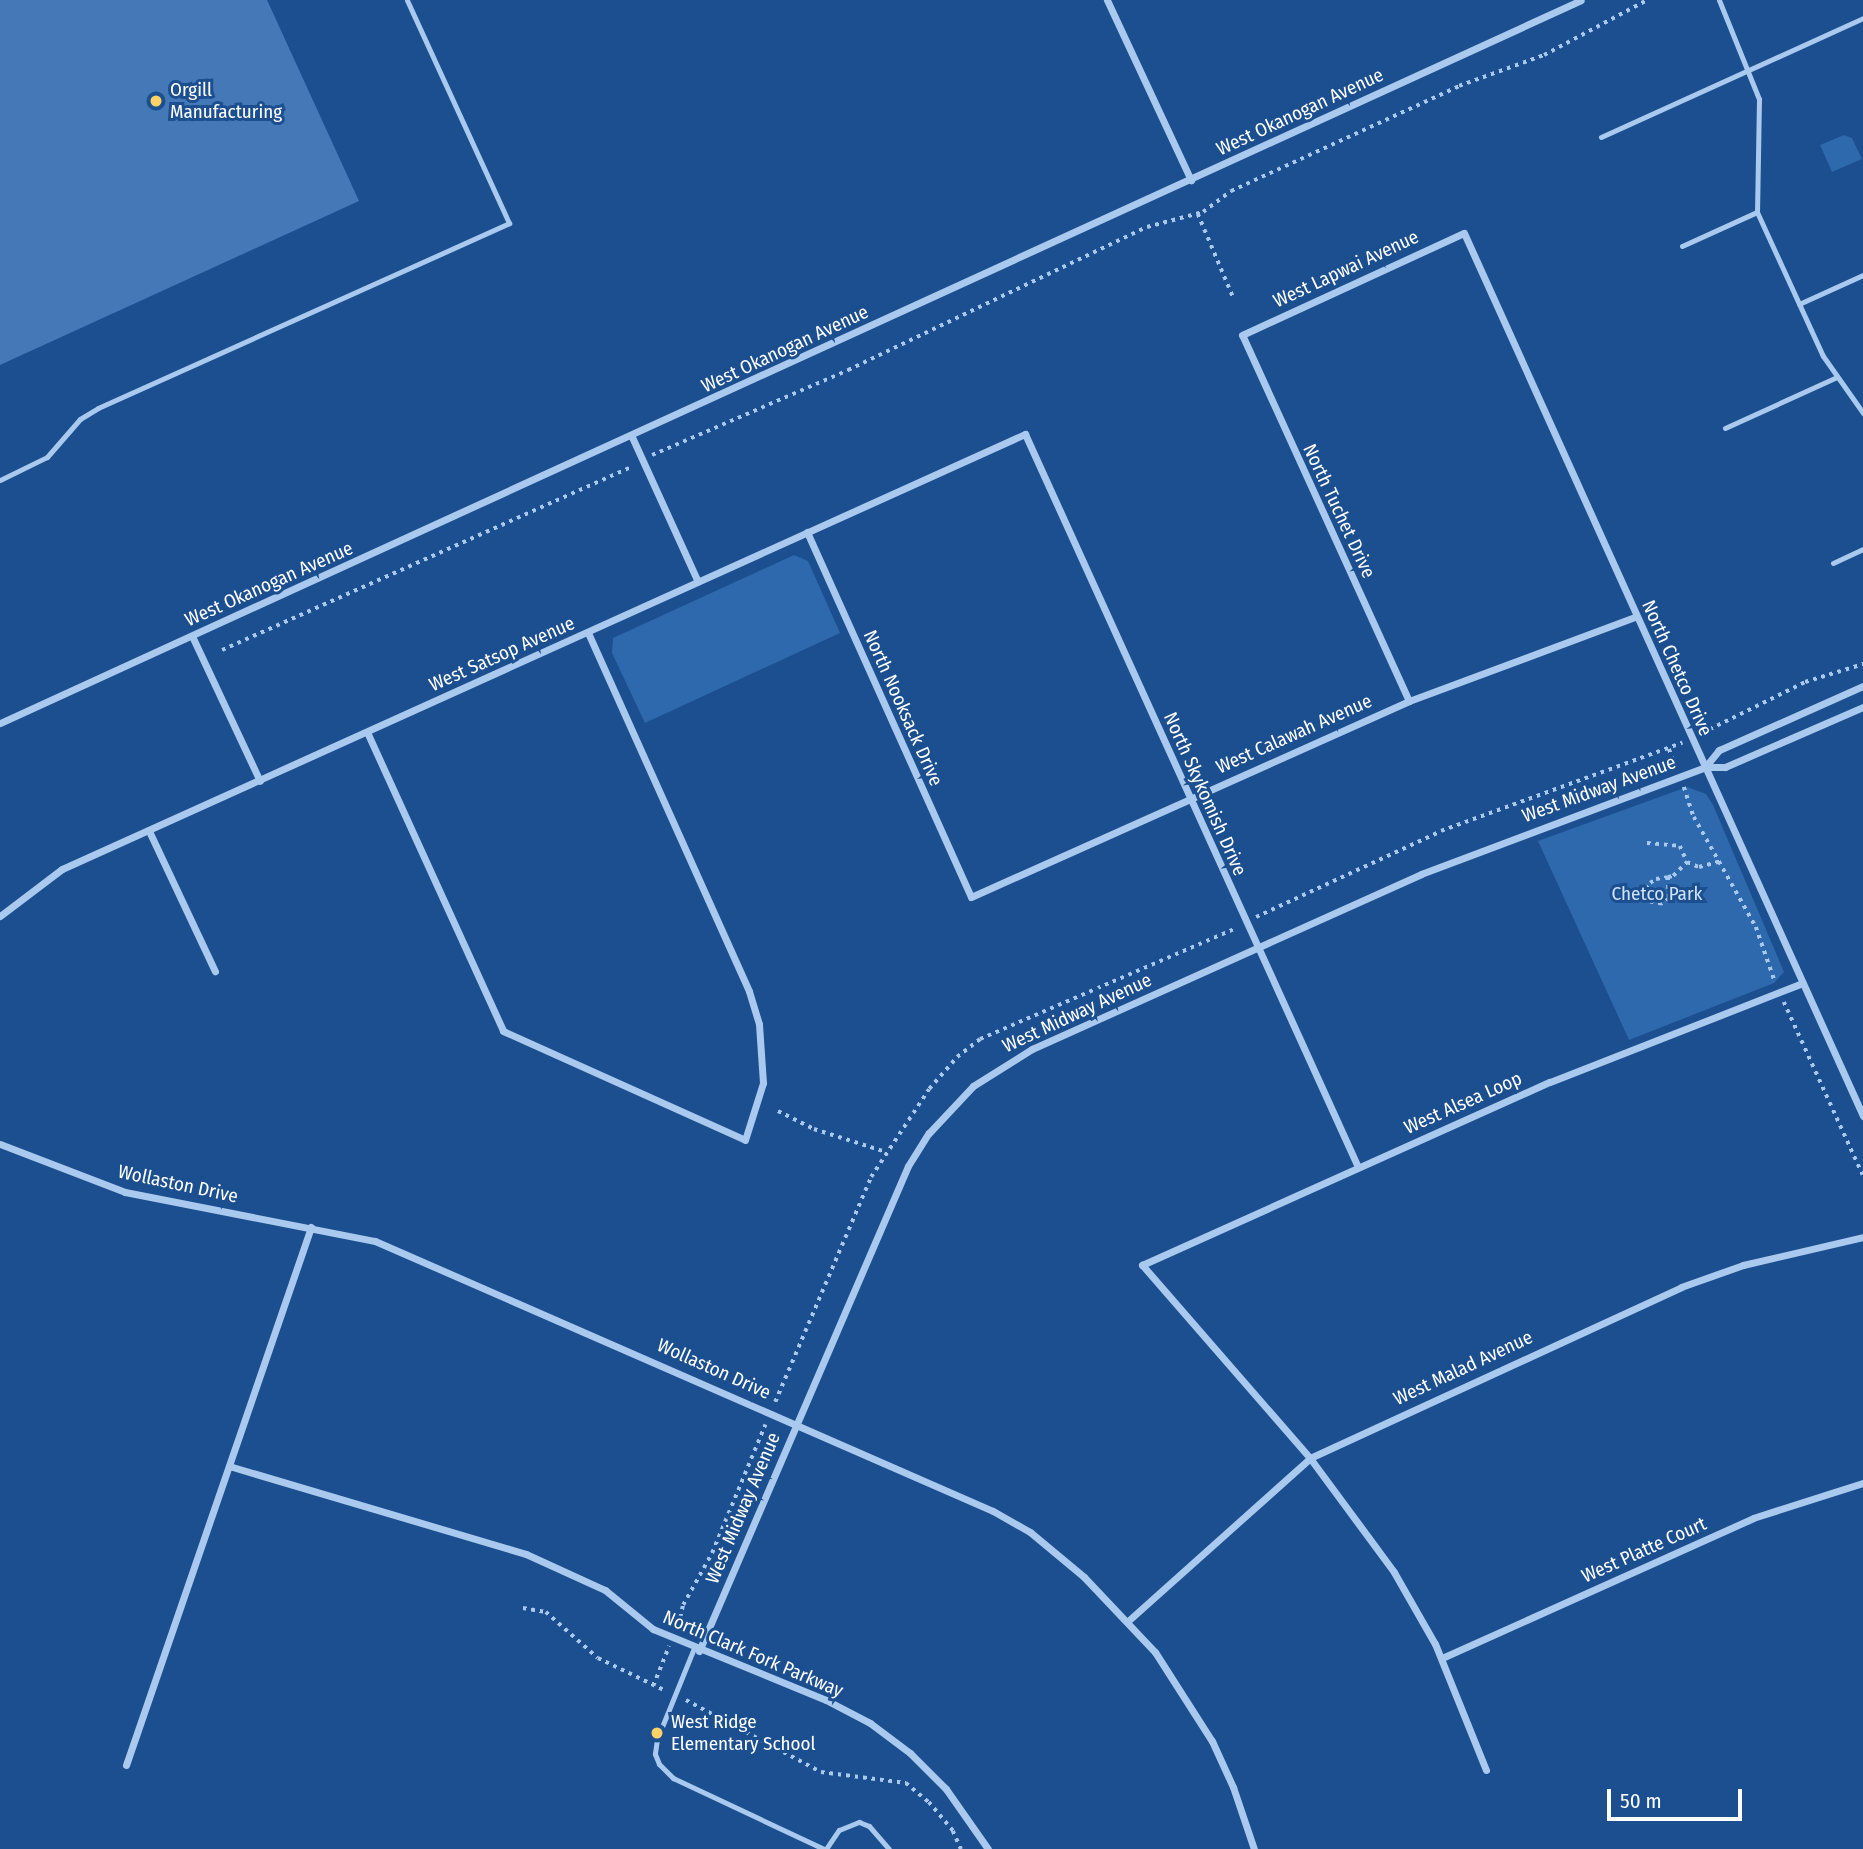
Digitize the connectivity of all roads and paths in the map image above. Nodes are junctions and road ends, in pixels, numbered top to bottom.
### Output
1 (407, 0) edge
2 (1107, 0) edge
3 (1581, 0) edge
4 (1647, 0) edge
5 (1720, 0) edge
6 (1863, 18) edge
7 (1750, 69) junction
8 (1601, 136) dead end
9 (1191, 180) junction
10 (1757, 212) junction
11 (1198, 214) junction
12 (1464, 233) joint
13 (1682, 246) dead end
14 (1863, 275) edge
15 (1233, 298) dead end
16 (1799, 304) junction
17 (1242, 335) joint
18 (1837, 377) junction
19 (1863, 413) edge
20 (1725, 428) dead end
21 (1025, 434) joint
22 (632, 437) junction
23 (642, 461) junction
24 (0, 480) edge
25 (807, 532) junction
26 (1863, 549) edge
27 (1833, 563) dead end
28 (698, 582) junction
29 (1637, 616) junction
30 (588, 632) junction
31 (192, 636) junction
32 (222, 650) dead end
33 (1863, 664) edge
34 (1863, 686) edge
35 (1409, 701) junction
36 (1863, 707) edge
37 (0, 723) edge
38 (367, 733) junction
39 (1692, 738) junction
40 (1669, 750) junction
41 (1705, 767) junction
42 (1680, 777) junction
43 (260, 781) junction
44 (1189, 798) junction
45 (149, 831) junction
46 (1647, 843) dead end
47 (1721, 861) junction
48 (1687, 862) junction
49 (1668, 877) junction
50 (971, 897) joint
51 (0, 916) edge
52 (1245, 923) junction
53 (1257, 948) junction
54 (215, 971) dead end
55 (1802, 983) junction
56 (1780, 993) junction
57 (778, 1111) dead end
58 (1863, 1116) edge
59 (0, 1144) edge
60 (886, 1152) junction
61 (1358, 1167) junction
62 (1863, 1175) edge
63 (311, 1227) junction
64 (1863, 1237) edge
65 (771, 1411) junction
66 (796, 1422) junction
67 (1310, 1458) junction
68 (229, 1466) junction
69 (1863, 1483) edge
70 (523, 1608) dead end
71 (1128, 1621) junction
72 (672, 1639) junction
73 (697, 1650) junction
74 (1442, 1658) junction
75 (653, 1686) junction
76 (674, 1695) junction
77 (126, 1765) dead end
78 (1486, 1770) dead end
79 (825, 1849) edge
80 (889, 1849) edge
81 (961, 1849) edge
82 (988, 1849) edge
83 (1254, 1849) edge

1 - 24 lane
2 - 9 street
3 - 9 street, West Okanogan Avenue
4 - 11 path
5 - 7 lane
6 - 7 lane
7 - 8 lane
7 - 10 lane
9 - 22 street, West Okanogan Avenue
10 - 13 lane
10 - 16 lane
11 - 15 path
11 - 23 path
12 - 17 street, West Lapwai Avenue
12 - 29 street, North Chetco Drive
14 - 16 lane
16 - 18 lane
17 - 35 street, North Tuchet Drive
18 - 19 lane
18 - 20 lane
21 - 25 street, West Satsop Avenue
21 - 44 street, North Skykomish Drive
22 - 23 street
22 - 31 street, West Okanogan Avenue
23 - 28 street
23 - 32 path
25 - 28 street, West Satsop Avenue
25 - 50 street, North Nooksack Drive
26 - 27 lane
28 - 30 street, West Satsop Avenue
29 - 35 street, West Calawah Avenue
29 - 39 street, North Chetco Drive
30 - 38 street, West Satsop Avenue
30 - 38 street
31 - 37 street, West Okanogan Avenue
31 - 43 street
33 - 39 path
34 - 41 street, West Midway Avenue
35 - 44 street, West Calawah Avenue
36 - 41 street, West Midway Avenue
38 - 43 street, West Satsop Avenue
39 - 40 path
39 - 41 street, North Chetco Drive
40 - 42 path
40 - 52 path
41 - 42 street, West Midway Avenue
41 - 55 street, North Chetco Drive
42 - 47 path
42 - 53 street, West Midway Avenue
43 - 45 street, West Satsop Avenue
44 - 50 street, West Calawah Avenue
44 - 52 street, North Skykomish Drive
45 - 51 street, West Satsop Avenue
45 - 54 street
46 - 48 path
47 - 48 path
47 - 56 path
48 - 49 path
49 - 49 path
52 - 53 street, North Skykomish Drive
52 - 60 path
53 - 61 street, North Skykomish Drive
53 - 66 street, West Midway Avenue
55 - 56 street, West Alsea Loop
55 - 58 street, North Chetco Drive
56 - 61 street, West Alsea Loop
56 - 62 path
57 - 60 path
59 - 63 street, Wollaston Drive
60 - 65 path
61 - 67 street, West Alsea Loop
63 - 65 street, Wollaston Drive
63 - 68 street
64 - 67 street, West Malad Avenue
65 - 66 street, Wollaston Drive
65 - 72 path
66 - 71 street, Wollaston Drive
66 - 73 street, West Midway Avenue
67 - 71 street, West Malad Avenue
67 - 74 street
68 - 72 street, North Clark Fork Parkway
68 - 77 street
69 - 74 street, West Platte Court
70 - 75 path
71 - 83 street, Wollaston Drive
72 - 73 street, North Clark Fork Parkway
72 - 75 path
73 - 76 lane
73 - 82 street, North Clark Fork Parkway
74 - 78 street
75 - 76 path
76 - 79 lane
76 - 81 path
79 - 80 lane

